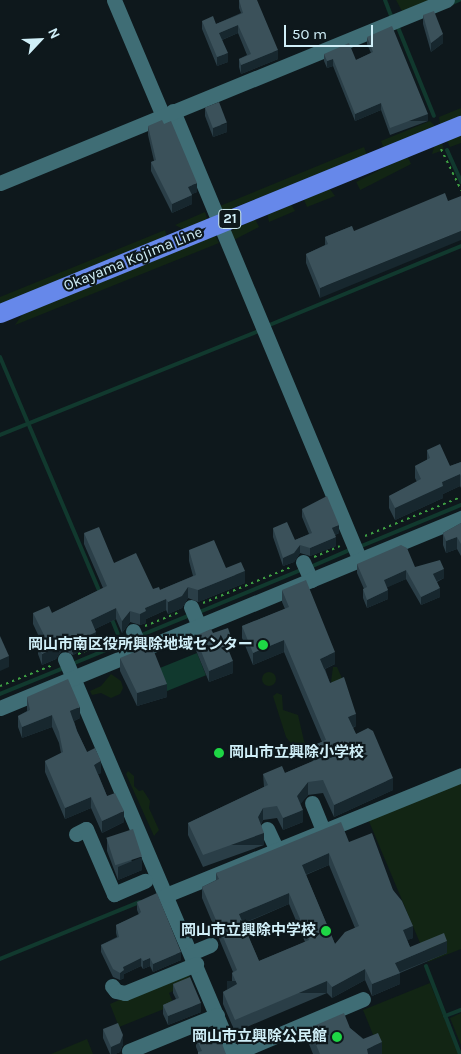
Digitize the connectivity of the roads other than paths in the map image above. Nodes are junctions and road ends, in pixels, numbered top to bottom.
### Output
1 (114, 0) edge
2 (446, 0) edge
3 (168, 114) junction
4 (461, 125) edge
5 (0, 183) edge
6 (220, 223) junction
7 (0, 313) edge
8 (461, 518) edge
9 (354, 548) junction
10 (68, 667) junction
11 (0, 708) edge
12 (461, 775) edge
13 (312, 803) dead end
14 (267, 829) dead end
15 (323, 830) junction
16 (76, 834) dead end
17 (109, 840) edge
18 (94, 846) junction
19 (276, 848) junction
20 (145, 881) dead end
21 (166, 894) junction
22 (210, 945) dead end
23 (191, 963) junction
24 (130, 977) dead end
25 (112, 986) dead end
26 (143, 986) junction
27 (364, 999) dead end
28 (213, 1017) junction
29 (129, 1051) dead end
30 (233, 1054) edge

1 - 3 street
2 - 3 street
3 - 5 street
3 - 6 street
4 - 6 main road, Okayama Kojima Line / 21
6 - 7 main road, Okayama Kojima Line / 21
6 - 9 street
8 - 9 street
9 - 10 street
10 - 11 street
10 - 21 street
12 - 15 street
13 - 15 street
14 - 19 street
15 - 19 street
16 - 18 street
17 - 18 street
18 - 20 street
19 - 21 street
21 - 23 street
22 - 23 street
23 - 26 street
23 - 28 street
24 - 26 street
25 - 26 street
27 - 30 street
28 - 29 street
28 - 30 street

